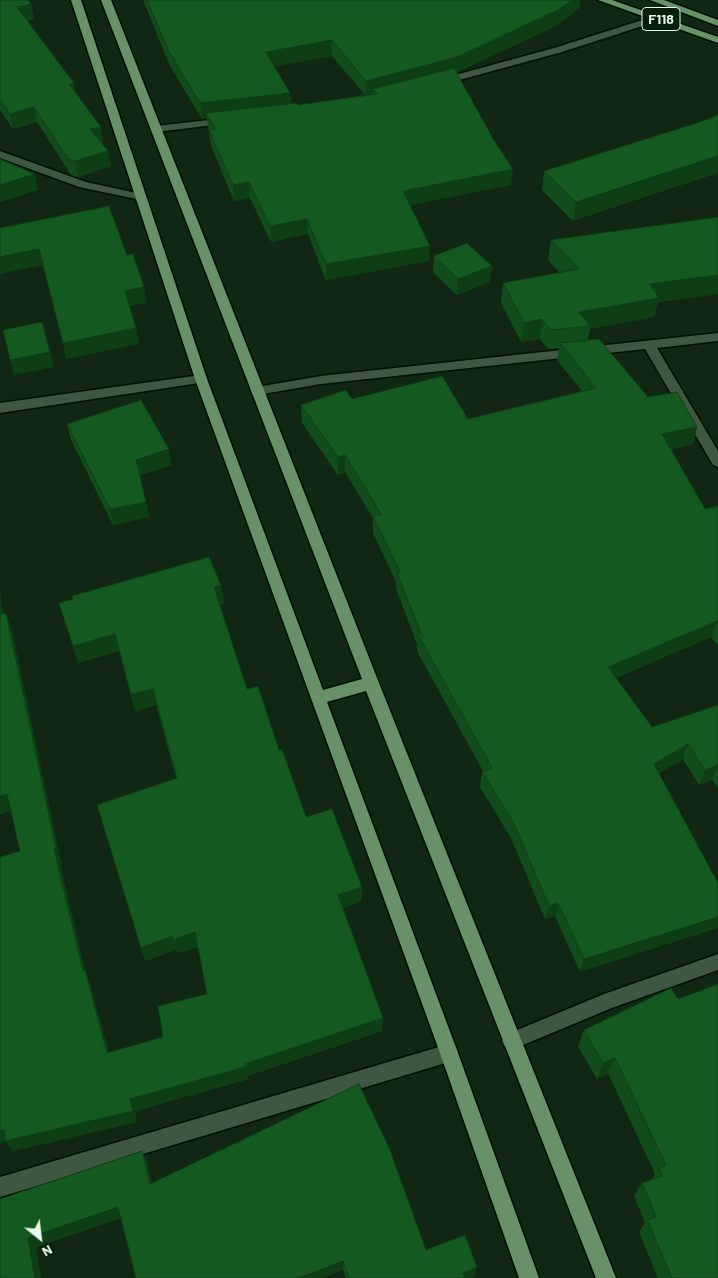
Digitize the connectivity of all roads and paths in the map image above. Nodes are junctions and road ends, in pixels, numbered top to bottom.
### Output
1 (76, 0) edge
2 (106, 0) edge
3 (603, 0) edge
4 (655, 0) edge
5 (658, 18) junction
6 (718, 22) edge
7 (718, 40) edge
8 (426, 86) edge
9 (242, 120) edge
10 (156, 129) junction
11 (0, 154) edge
12 (141, 197) junction
13 (718, 336) edge
14 (649, 345) junction
15 (201, 379) junction
16 (256, 391) junction
17 (0, 408) edge
18 (718, 462) edge
19 (371, 683) junction
20 (318, 698) junction
21 (718, 962) edge
22 (511, 1041) junction
23 (449, 1053) junction
24 (0, 1187) edge
25 (530, 1278) edge
26 (606, 1278) edge

1 - 12 main road
2 - 10 main road
3 - 5 main road, F118
4 - 6 main road, F118
5 - 7 main road, F118
5 - 8 street
9 - 10 street
10 - 16 main road
11 - 12 street
12 - 15 main road
13 - 14 street
14 - 16 street
14 - 18 street
15 - 17 street
15 - 20 main road
16 - 19 main road
19 - 20 main road
19 - 22 main road
20 - 23 main road
21 - 22 street
22 - 26 main road
23 - 24 street
23 - 25 main road

